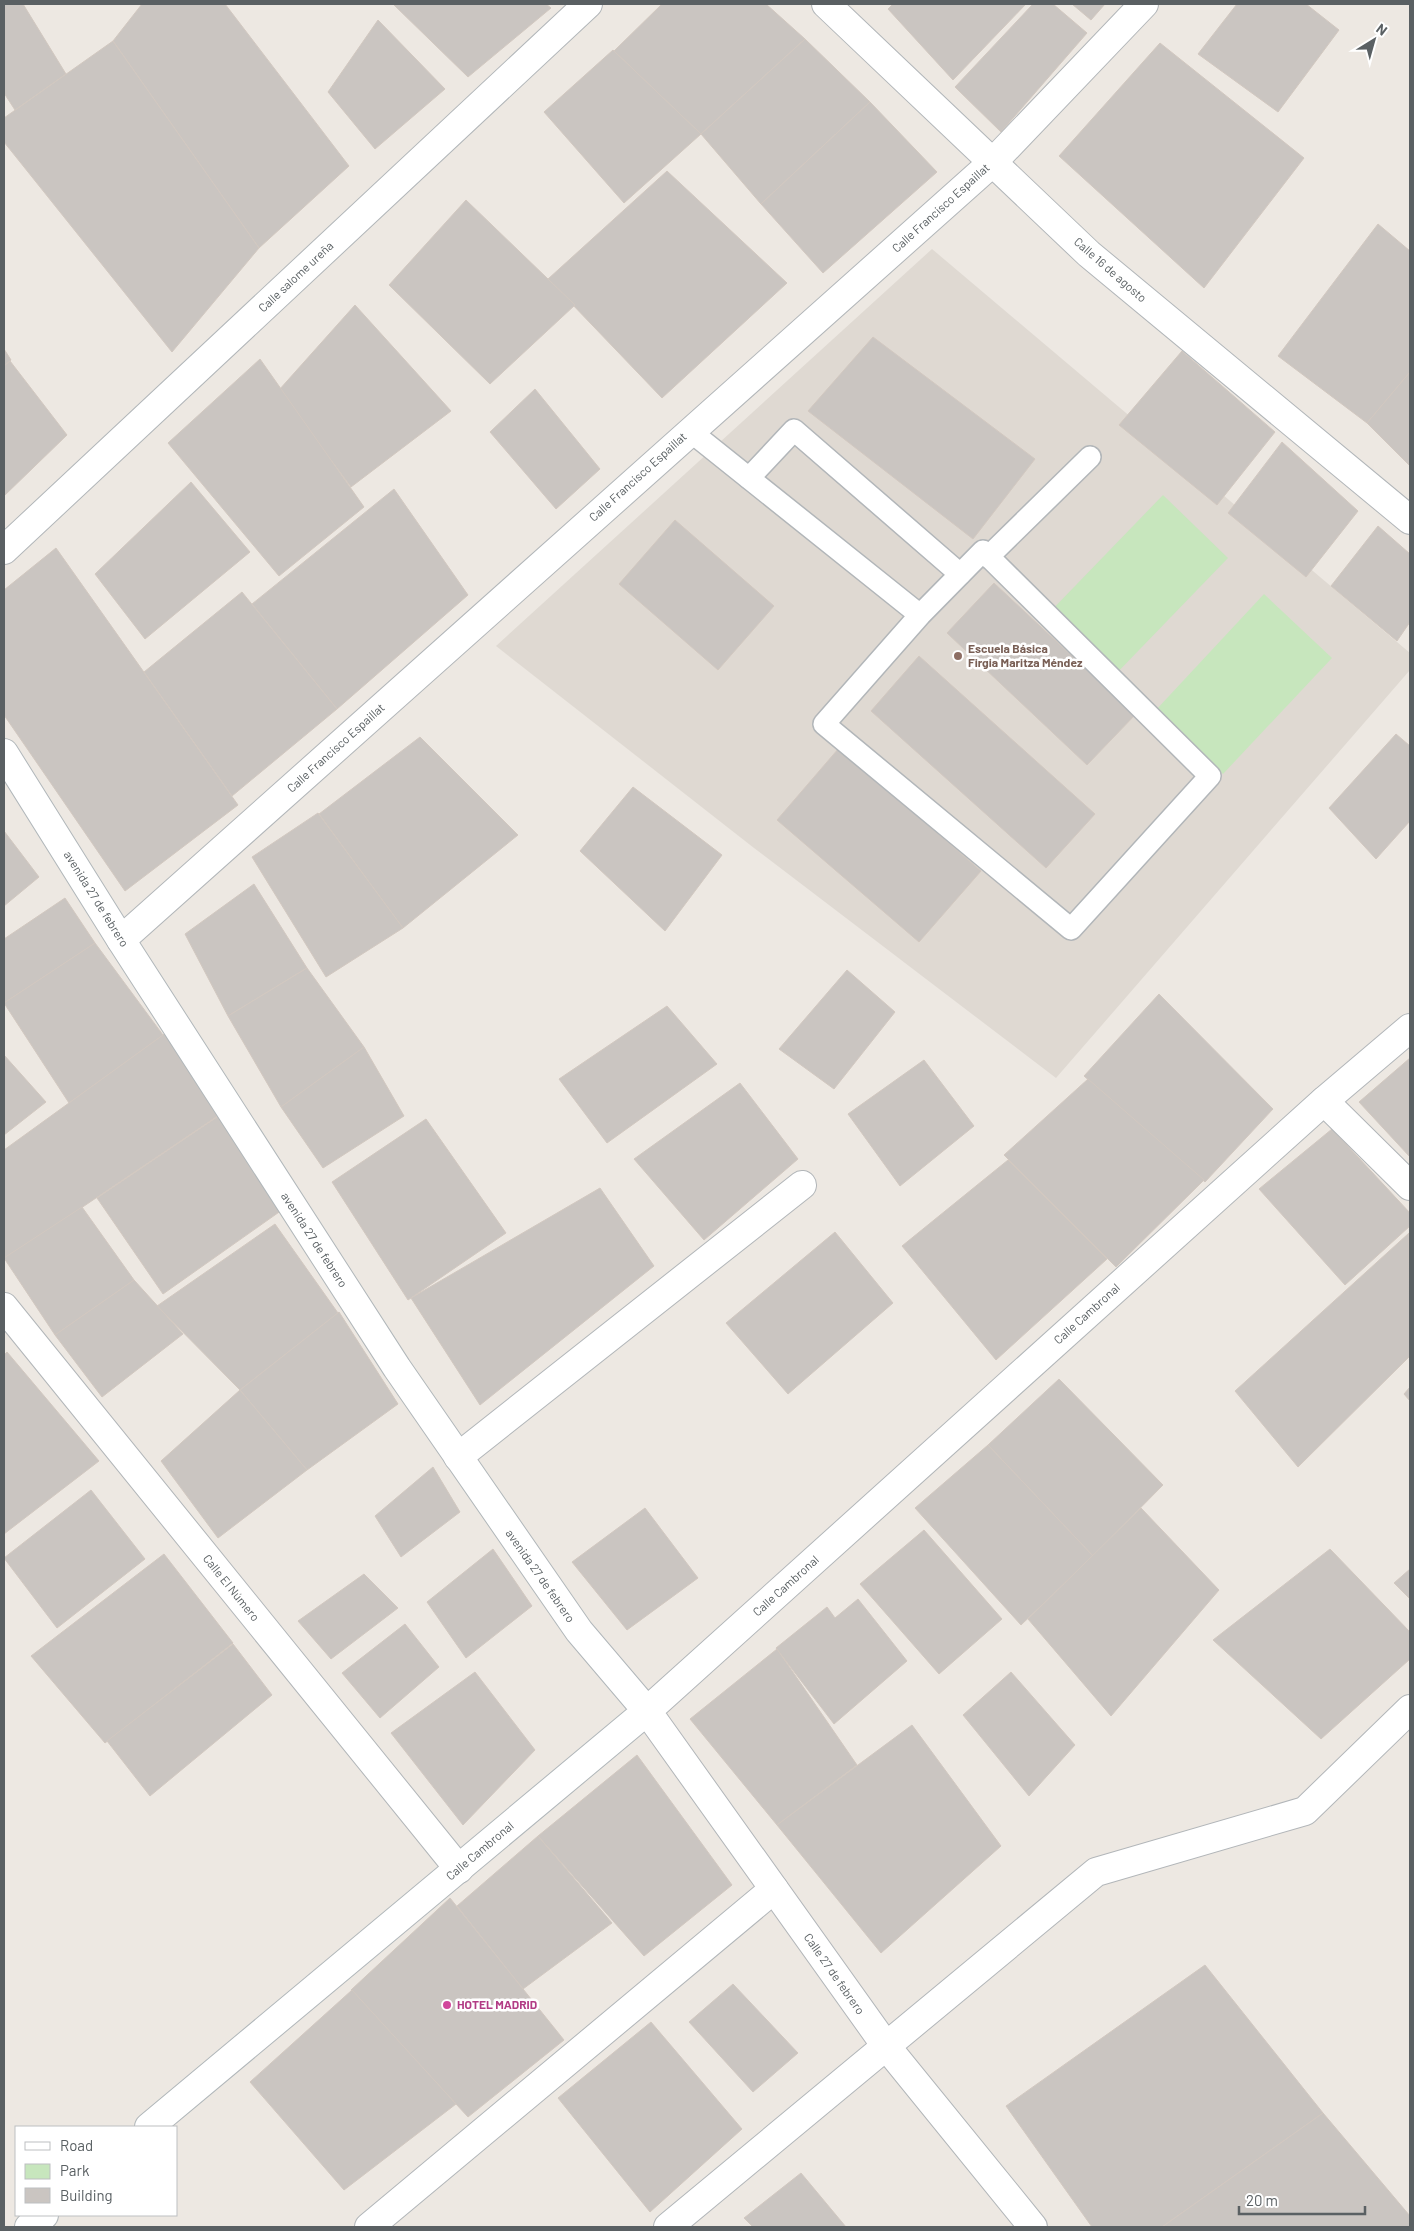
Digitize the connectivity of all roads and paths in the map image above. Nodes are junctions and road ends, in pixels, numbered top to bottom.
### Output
1 (588, 4) edge
2 (826, 4) edge
3 (1144, 4) edge
4 (993, 162) junction
5 (690, 431) junction
6 (1090, 457) dead end
7 (749, 478) junction
8 (1410, 520) edge
9 (4, 550) edge
10 (988, 557) junction
11 (960, 574) junction
12 (920, 615) junction
13 (4, 753) edge
14 (122, 940) junction
15 (1410, 1028) edge
16 (1324, 1101) junction
17 (802, 1185) dead end
18 (1410, 1186) edge
19 (4, 1307) edge
20 (458, 1457) junction
21 (1410, 1709) edge
22 (647, 1712) junction
23 (459, 1869) junction
24 (774, 1890) junction
25 (886, 2046) junction
26 (150, 2126) edge
27 (43, 2216) edge
28 (29, 2227) edge
29 (369, 2227) edge
30 (668, 2227) edge
31 (1033, 2227) edge

1 - 9 street, Calle salome ureña
2 - 4 street, Calle 16 de agosto
3 - 4 street, Calle Francisco Espaillat
4 - 5 street, Calle Francisco Espaillat
4 - 8 street, Calle 16 de agosto
5 - 7 lane
5 - 14 street, Calle Francisco Espaillat
6 - 10 lane
7 - 11 lane
7 - 12 lane
10 - 11 lane
10 - 12 lane
11 - 12 lane
13 - 14 street, avenida 27 de febrero
14 - 20 street, avenida 27 de febrero
15 - 16 street, Calle Cambronal
16 - 18 street
16 - 22 street, Calle Cambronal
17 - 20 street
19 - 23 street, Calle El Número
20 - 22 street, avenida 27 de febrero
21 - 25 street
22 - 23 street, Calle Cambronal
22 - 24 street, Calle 27 de febrero
23 - 26 street, Calle Cambronal
24 - 25 street, Calle 27 de febrero
24 - 29 street
25 - 30 street
25 - 31 street, Calle 27 de febrero
27 - 28 street

